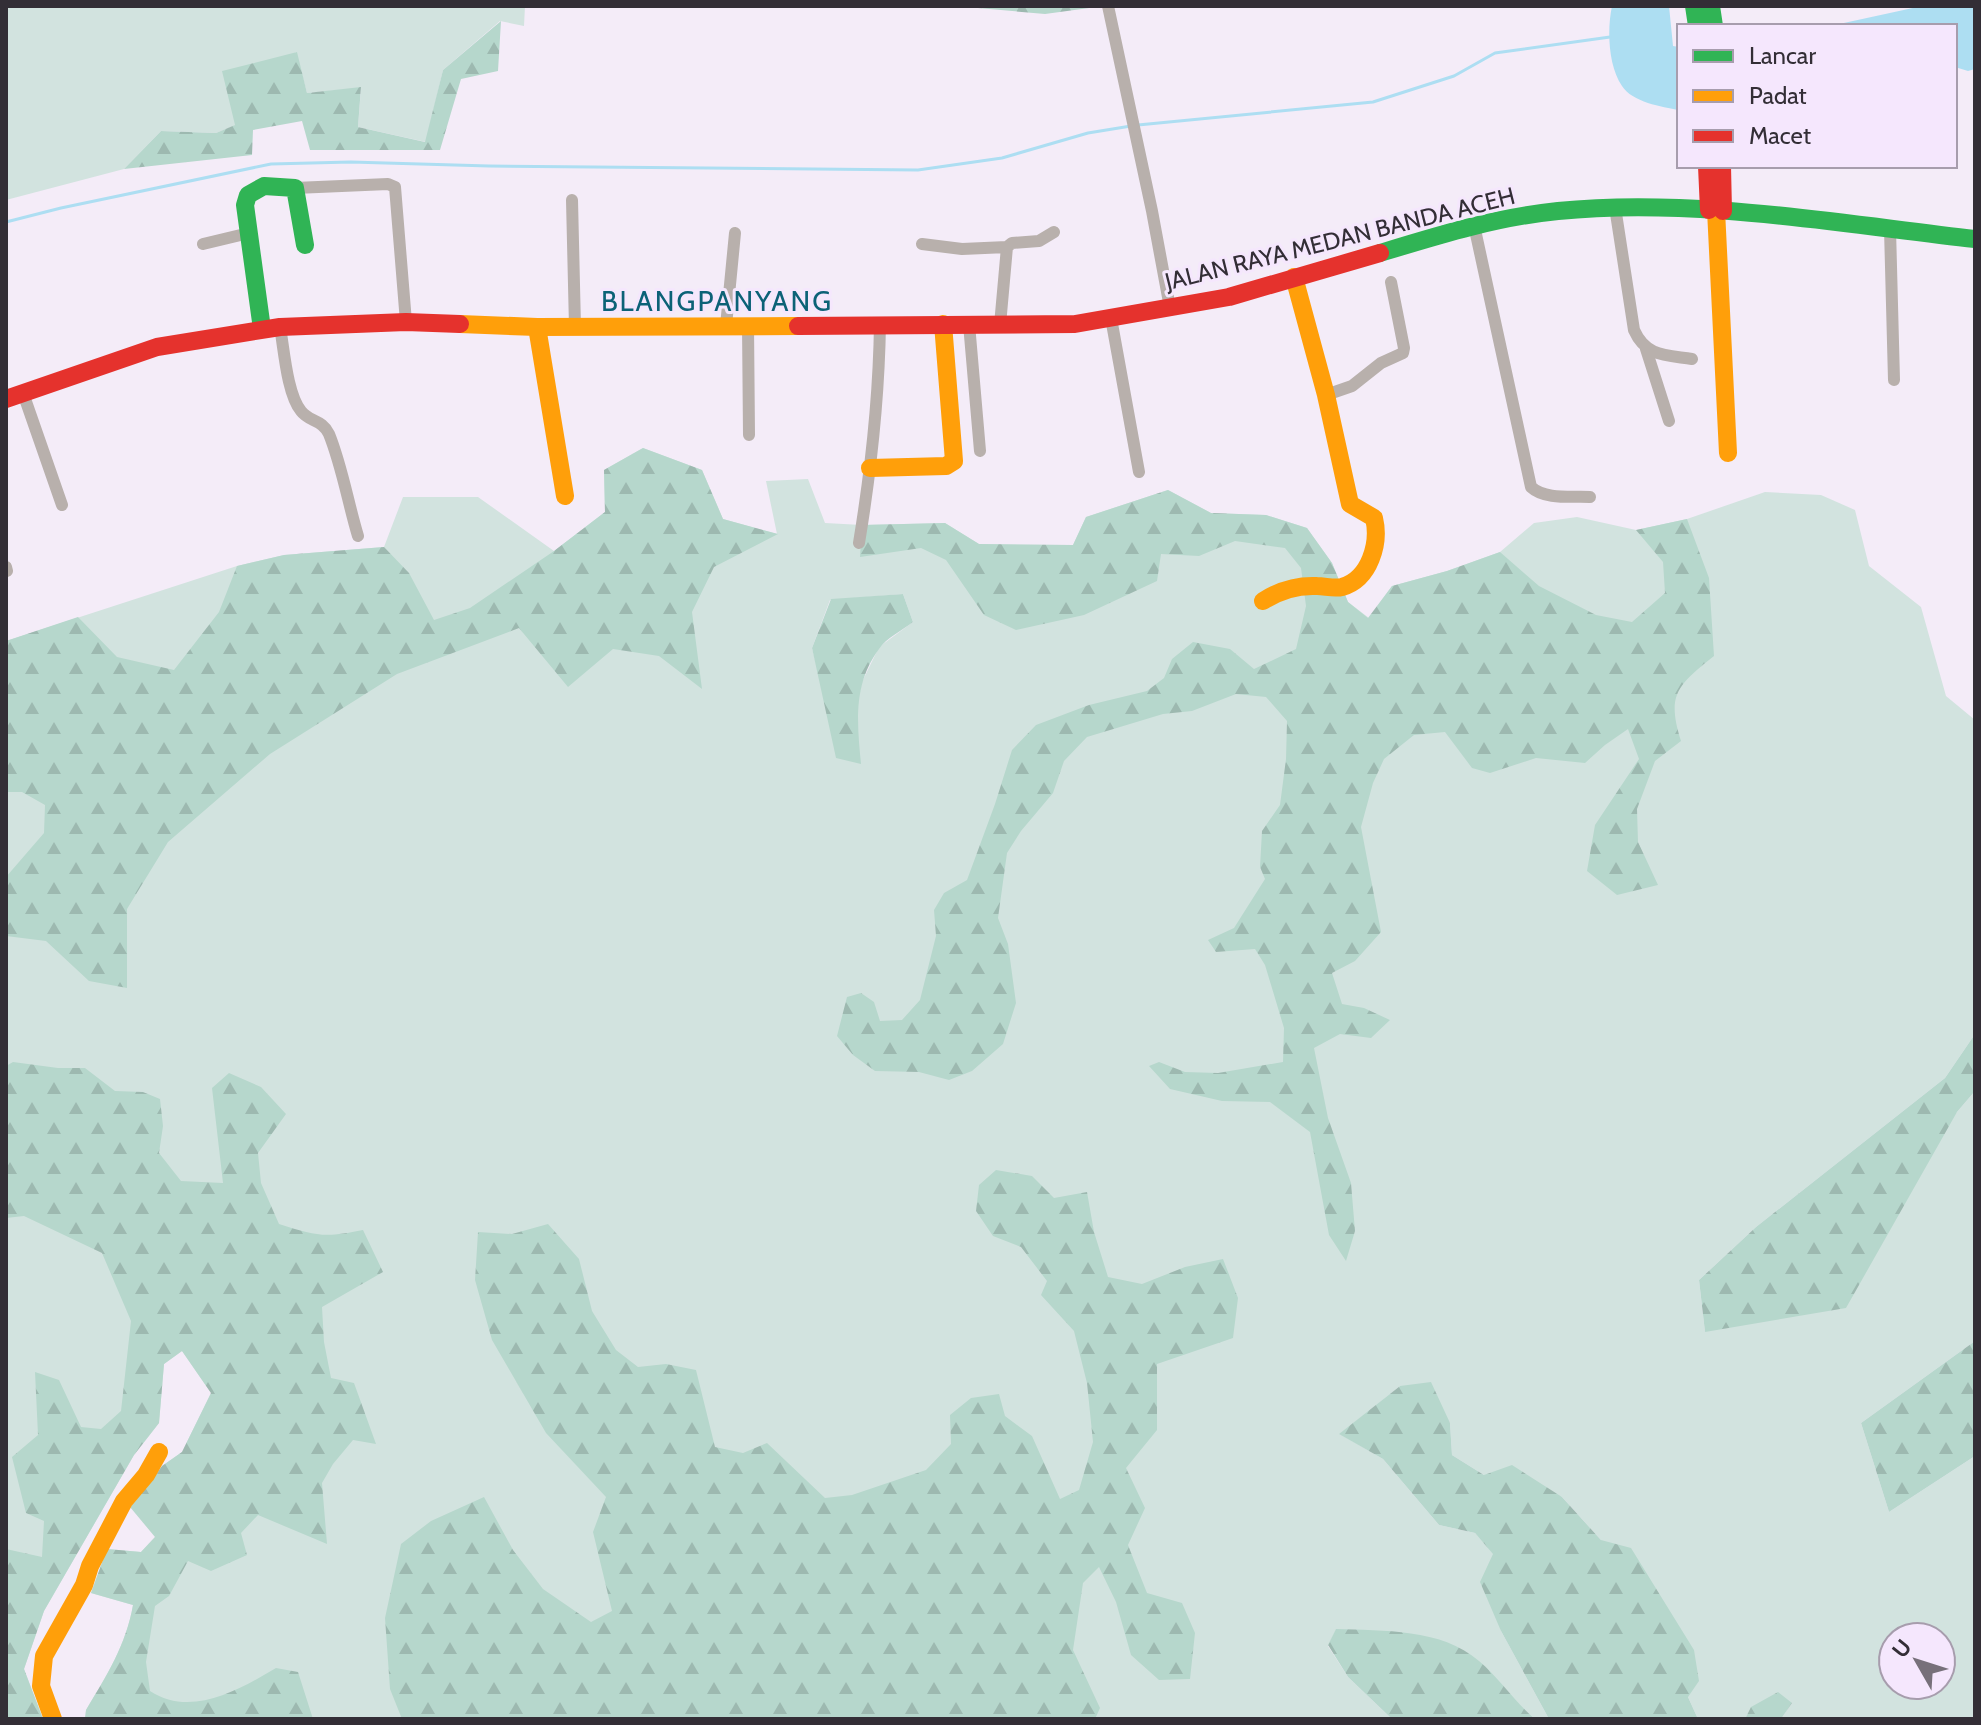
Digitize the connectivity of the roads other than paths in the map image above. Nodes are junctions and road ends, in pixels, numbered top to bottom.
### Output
1 (1108, 6) edge
2 (1707, 168) edge
3 (1722, 168) edge
4 (295, 188) junction
5 (572, 200) dead end
6 (1615, 207) junction
7 (1716, 210) junction
8 (1474, 225) junction
9 (1890, 229) junction
10 (1054, 232) dead end
11 (249, 233) junction
12 (735, 233) dead end
13 (1975, 239) edge
14 (203, 244) dead end
15 (922, 244) dead end
16 (305, 245) dead end
17 (1007, 247) junction
18 (1294, 277) junction
19 (1391, 282) dead end
20 (1170, 308) junction
21 (1111, 318) junction
22 (406, 322) junction
23 (880, 323) junction
24 (943, 324) junction
25 (969, 324) junction
26 (748, 325) junction
27 (1000, 325) junction
28 (726, 326) junction
29 (537, 327) junction
30 (575, 327) junction
31 (271, 328) junction
32 (1646, 349) junction
33 (1692, 359) dead end
34 (1894, 380) dead end
35 (1326, 395) junction
36 (15, 396) edge
37 (1669, 421) dead end
38 (749, 435) dead end
39 (980, 451) dead end
40 (1728, 453) dead end
41 (870, 468) junction
42 (1139, 472) dead end
43 (565, 496) dead end
44 (1590, 497) dead end
45 (62, 505) dead end
46 (358, 536) dead end
47 (859, 543) dead end
48 (1263, 601) dead end
49 (159, 1452) dead end
50 (53, 1719) edge

1 - 20 street
2 - 7 main road
3 - 7 main road
4 - 11 main road
4 - 16 main road
4 - 22 street
5 - 30 street
6 - 7 main road, JALAN RAYA MEDAN BANDA ACEH
6 - 8 main road, JALAN RAYA MEDAN BANDA ACEH
6 - 32 street
7 - 9 main road, JALAN RAYA MEDAN BANDA ACEH
7 - 40 main road
8 - 18 main road, JALAN RAYA MEDAN BANDA ACEH
8 - 44 street
9 - 13 main road, JALAN RAYA MEDAN BANDA ACEH
9 - 34 street
10 - 17 street
11 - 14 street
11 - 31 main road
12 - 28 street
15 - 17 street
17 - 27 street
18 - 20 main road, JALAN RAYA MEDAN BANDA ACEH
18 - 35 main road
19 - 35 street
20 - 21 main road, JALAN RAYA MEDAN BANDA ACEH
21 - 27 main road, JALAN RAYA MEDAN BANDA ACEH
21 - 42 street
22 - 29 main road, JALAN RAYA MEDAN BANDA ACEH
22 - 31 main road, JALAN RAYA MEDAN BANDA ACEH
23 - 24 main road, JALAN RAYA MEDAN BANDA ACEH
23 - 26 main road, JALAN RAYA MEDAN BANDA ACEH
23 - 41 street
24 - 25 main road, JALAN RAYA MEDAN BANDA ACEH
24 - 41 main road
25 - 27 main road, JALAN RAYA MEDAN BANDA ACEH
25 - 39 street
26 - 28 main road, JALAN RAYA MEDAN BANDA ACEH
26 - 38 street
28 - 30 main road, JALAN RAYA MEDAN BANDA ACEH
29 - 30 main road, JALAN RAYA MEDAN BANDA ACEH
29 - 43 main road
31 - 36 main road, JALAN RAYA MEDAN BANDA ACEH
31 - 46 street
32 - 33 street
32 - 37 street
35 - 48 main road
36 - 45 street
41 - 47 street
49 - 50 main road

